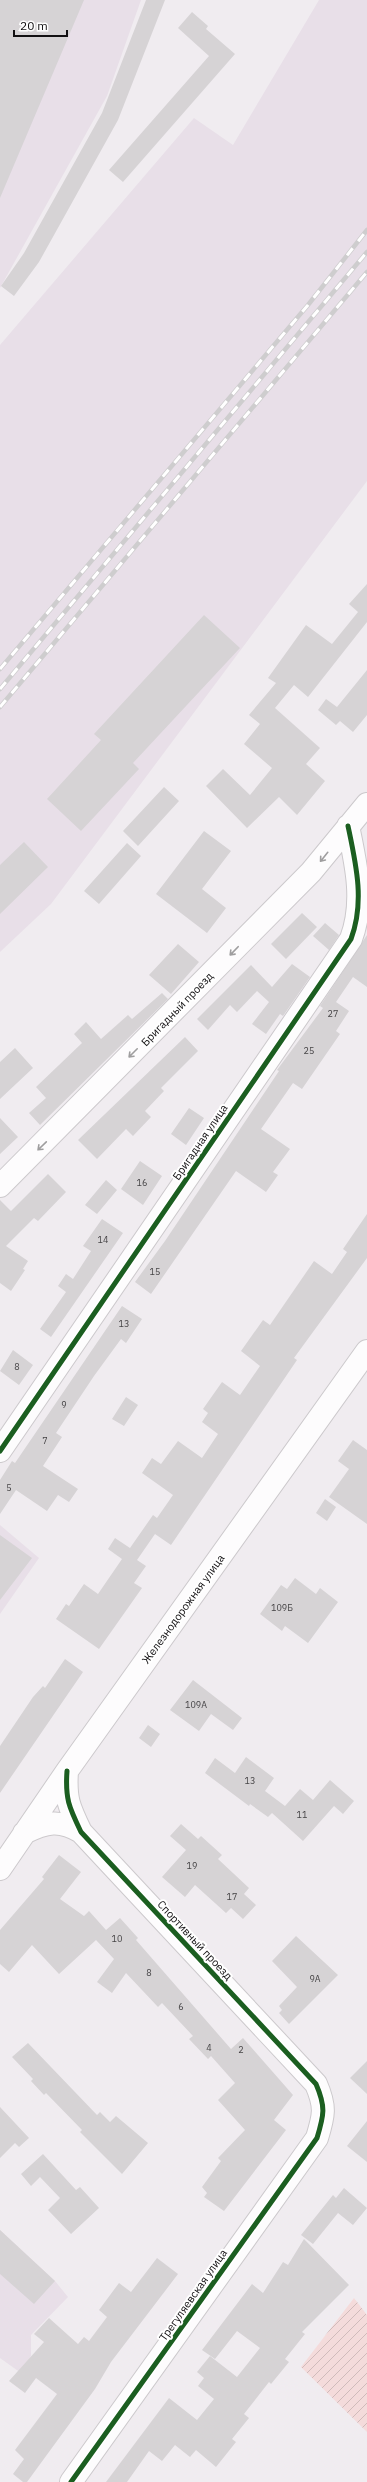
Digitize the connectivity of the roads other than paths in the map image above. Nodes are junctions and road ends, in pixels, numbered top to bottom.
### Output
1 (367, 804) edge
2 (358, 831) edge
3 (0, 1186) edge
4 (367, 1351) edge
5 (0, 1451) edge
6 (67, 1771) junction
7 (82, 1832) junction
8 (24, 1833) junction
9 (0, 1869) edge
10 (324, 2116) joint
11 (71, 2482) edge

1 - 2 street
2 -> 3 street, Бригадный проезд
2 - 5 street, Бригадная улица
4 - 6 street, Железнодорожная улица
6 - 7 street, Спортивный проезд
6 - 8 street, Железнодорожная улица
7 - 8 street
7 - 10 street, Спортивный проезд
8 - 9 street, Железнодорожная улица
10 - 11 street, Трегуляевская улица

